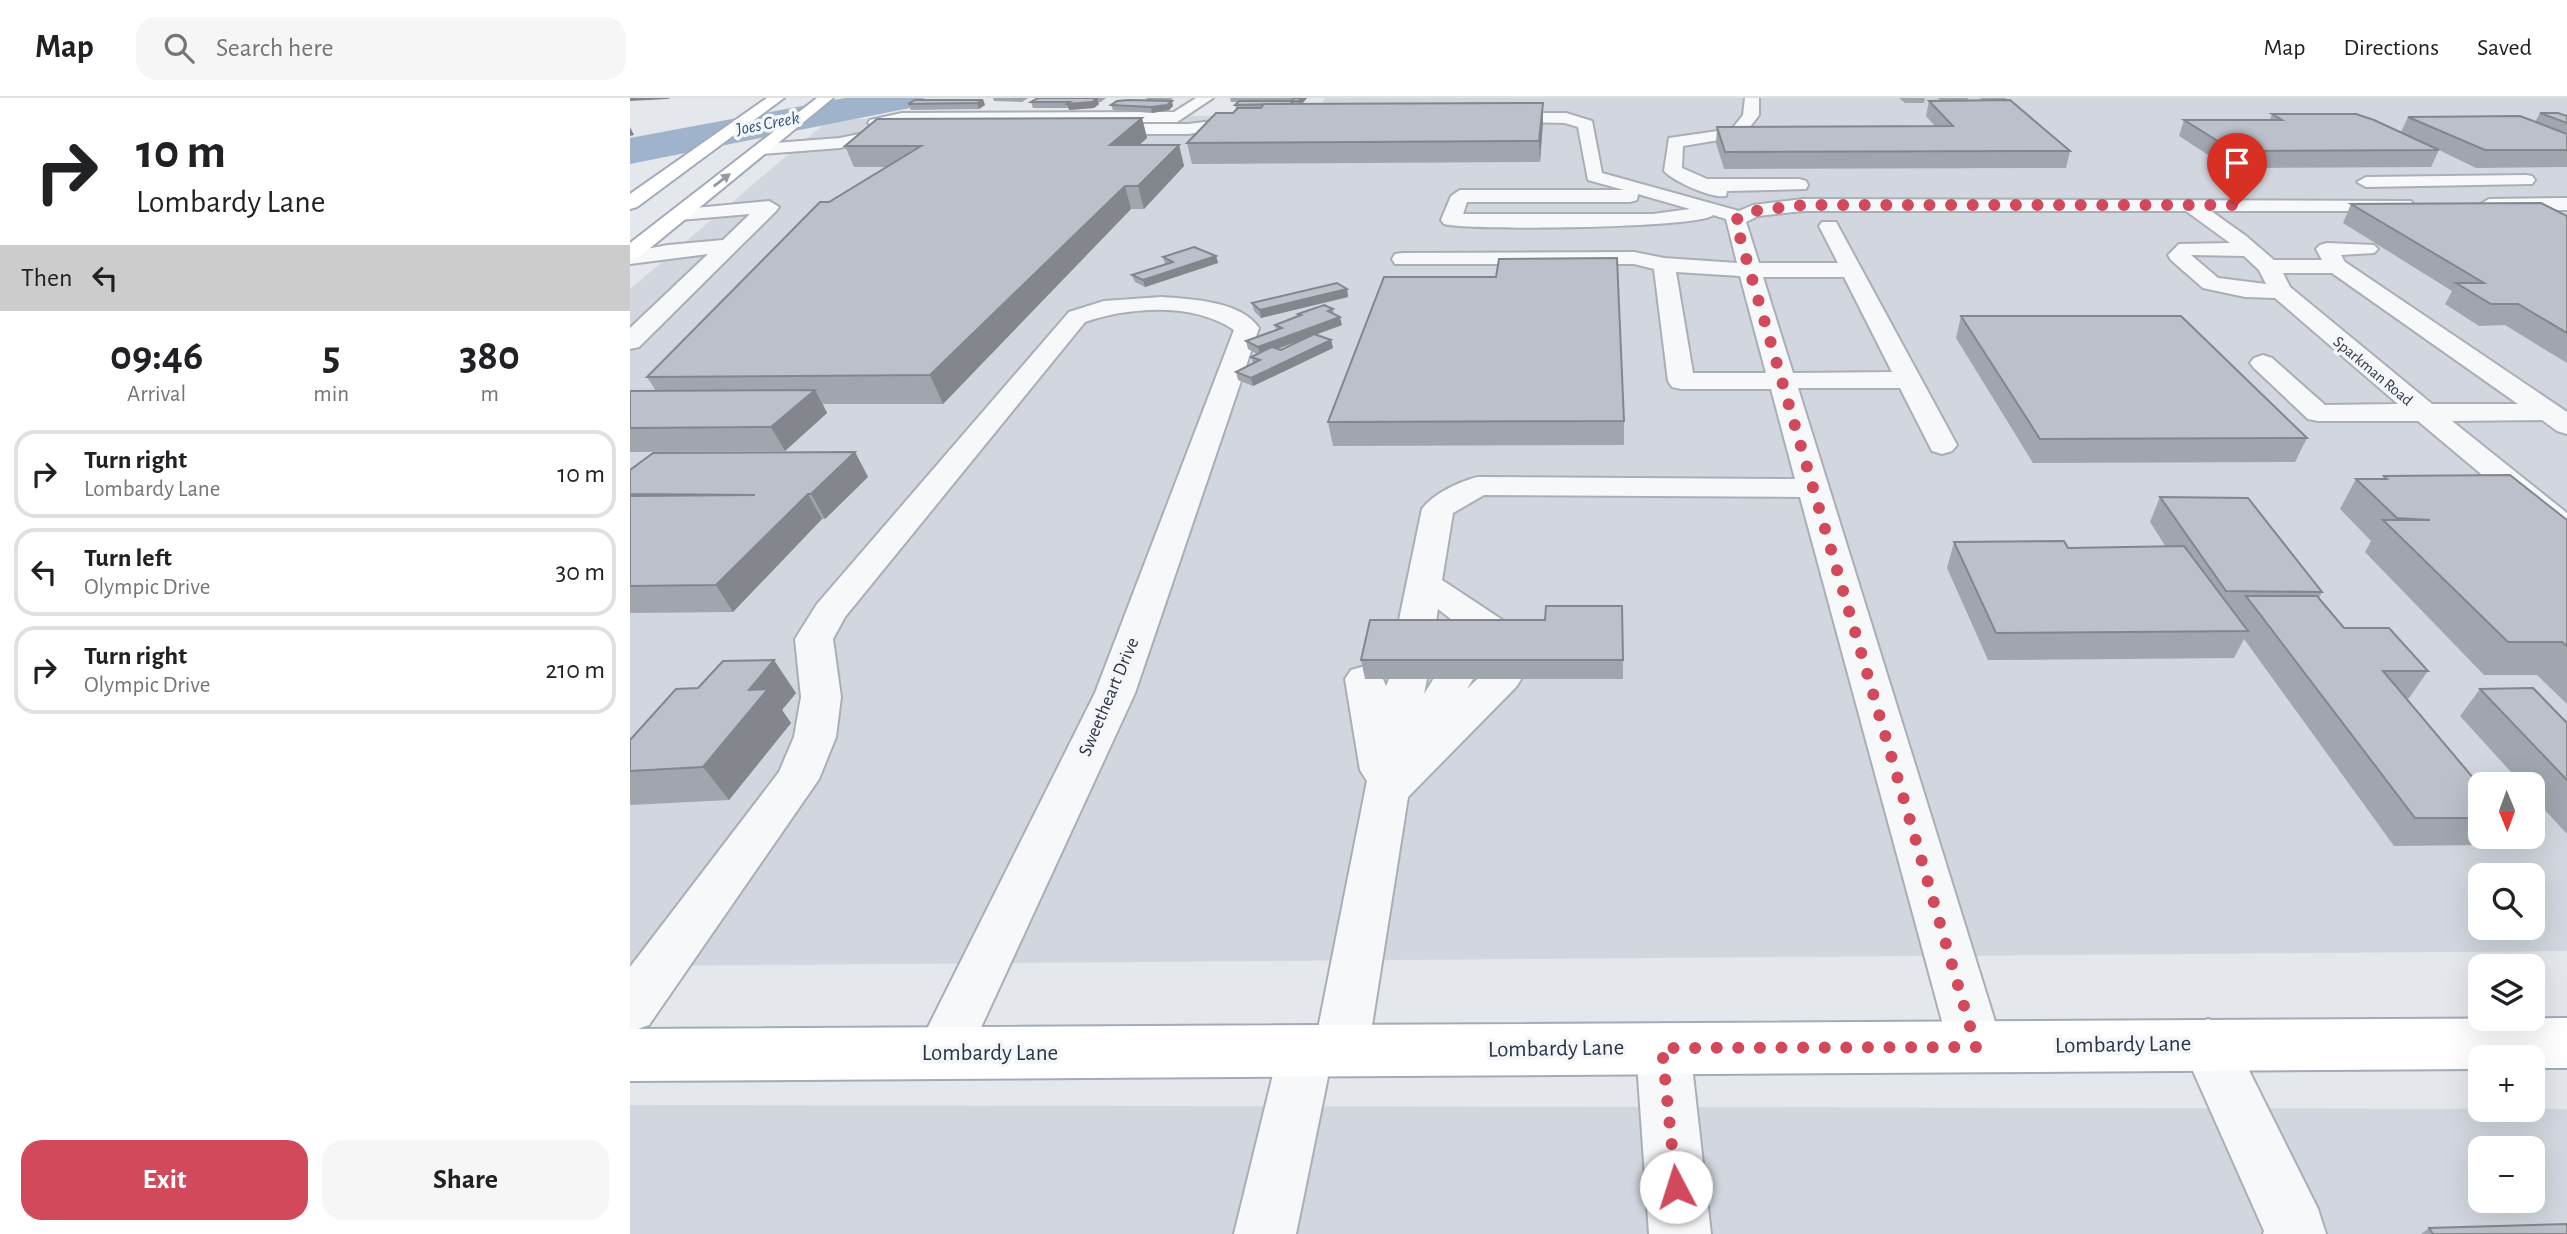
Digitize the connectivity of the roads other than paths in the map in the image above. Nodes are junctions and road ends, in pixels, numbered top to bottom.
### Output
1 (777, 98) edge
2 (1206, 98) edge
3 (1752, 98) edge
4 (825, 99) edge
5 (1113, 104) edge
6 (1098, 117) junction
7 (1473, 118) edge
8 (1273, 120) edge
9 (840, 143) junction
10 (762, 149) junction
11 (700, 153) junction
12 (2541, 180) edge
13 (2449, 181) junction
14 (2351, 182) edge
15 (2254, 183) edge
16 (1700, 185) junction
17 (1811, 185) edge
18 (2089, 187) dead end
19 (1664, 195) junction
20 (630, 203) edge
21 (2539, 204) junction
22 (2567, 204) edge
23 (2128, 205) junction
24 (2190, 205) junction
25 (2284, 205) junction
26 (2417, 205) edge
27 (2470, 205) edge
28 (2496, 205) junction
29 (1753, 213) junction
30 (680, 214) junction
31 (2567, 218) edge
32 (1829, 226) dead end
33 (729, 246) junction
34 (2367, 249) edge
35 (630, 255) edge
36 (1403, 258) dead end
37 (2259, 258) junction
38 (1664, 265) junction
39 (2337, 266) junction
40 (1751, 270) junction
41 (1852, 270) junction
42 (696, 278) junction
43 (657, 281) dead end
44 (2281, 291) junction
45 (660, 312) junction
46 (630, 315) edge
47 (630, 342) edge
48 (2263, 363) dead end
49 (1909, 380) junction
50 (1781, 381) junction
51 (2424, 412) junction
52 (2558, 418) edge
53 (1942, 445) dead end
54 (1812, 488) junction
55 (2567, 529) edge
56 (1424, 584) junction
57 (1459, 639) edge
58 (1453, 679) edge
59 (1385, 793) junction
60 (630, 1008) edge
61 (2567, 1043) edge
62 (2208, 1044) junction
63 (1976, 1047) junction
64 (1662, 1048) junction
65 (1324, 1051) junction
66 (942, 1053) junction
67 (630, 1055) edge
68 (1265, 1234) edge
69 (1680, 1234) edge
70 (2294, 1234) edge

1 - 11 main road
2 - 6 street
3 - 16 street
4 - 10 main road
5 - 6 street
6 - 9 street
7 - 19 street
8 - 9 street
9 - 10 street
10 - 11 main road
30 -> 10 main road
11 - 20 main road
12 - 13 street
13 - 14 street
13 - 28 street
15 - 25 street
16 - 17 street
16 - 29 street
18 - 23 street
19 - 29 street
19 - 29 street
21 - 22 street
21 - 28 street
21 - 31 street
23 - 24 street
23 - 29 street
24 - 25 street
24 - 37 street, Sparkman Road
25 - 26 street
27 - 28 street
29 - 40 street
30 - 33 street
30 - 35 main road
32 - 41 street
33 - 35 street
33 - 42 street
34 - 39 street
36 - 38 street
37 - 39 street
37 - 44 street, Sparkman Road
37 - 44 street
38 - 40 street
38 - 50 street
39 - 52 street
40 - 41 street
40 - 50 street
41 - 49 street
42 - 43 street
42 - 45 street
44 - 51 street, Sparkman Road
45 - 46 street
45 - 47 street
48 - 51 street
49 - 50 street
49 - 53 street
50 - 54 street
51 - 52 street
51 - 55 street, Sparkman Road
54 - 56 street
54 - 63 street
56 - 57 street
56 - 59 street
56 - 59 street
58 - 59 street
59 - 65 street
60 - 66 street, Sweetheart Drive
61 - 62 main road, Lombardy Lane
62 - 63 main road, Lombardy Lane
62 - 70 street
63 - 64 main road, Lombardy Lane
64 - 65 main road, Lombardy Lane
64 - 69 street
65 - 66 main road, Lombardy Lane
65 - 68 street
66 - 67 main road, Lombardy Lane

